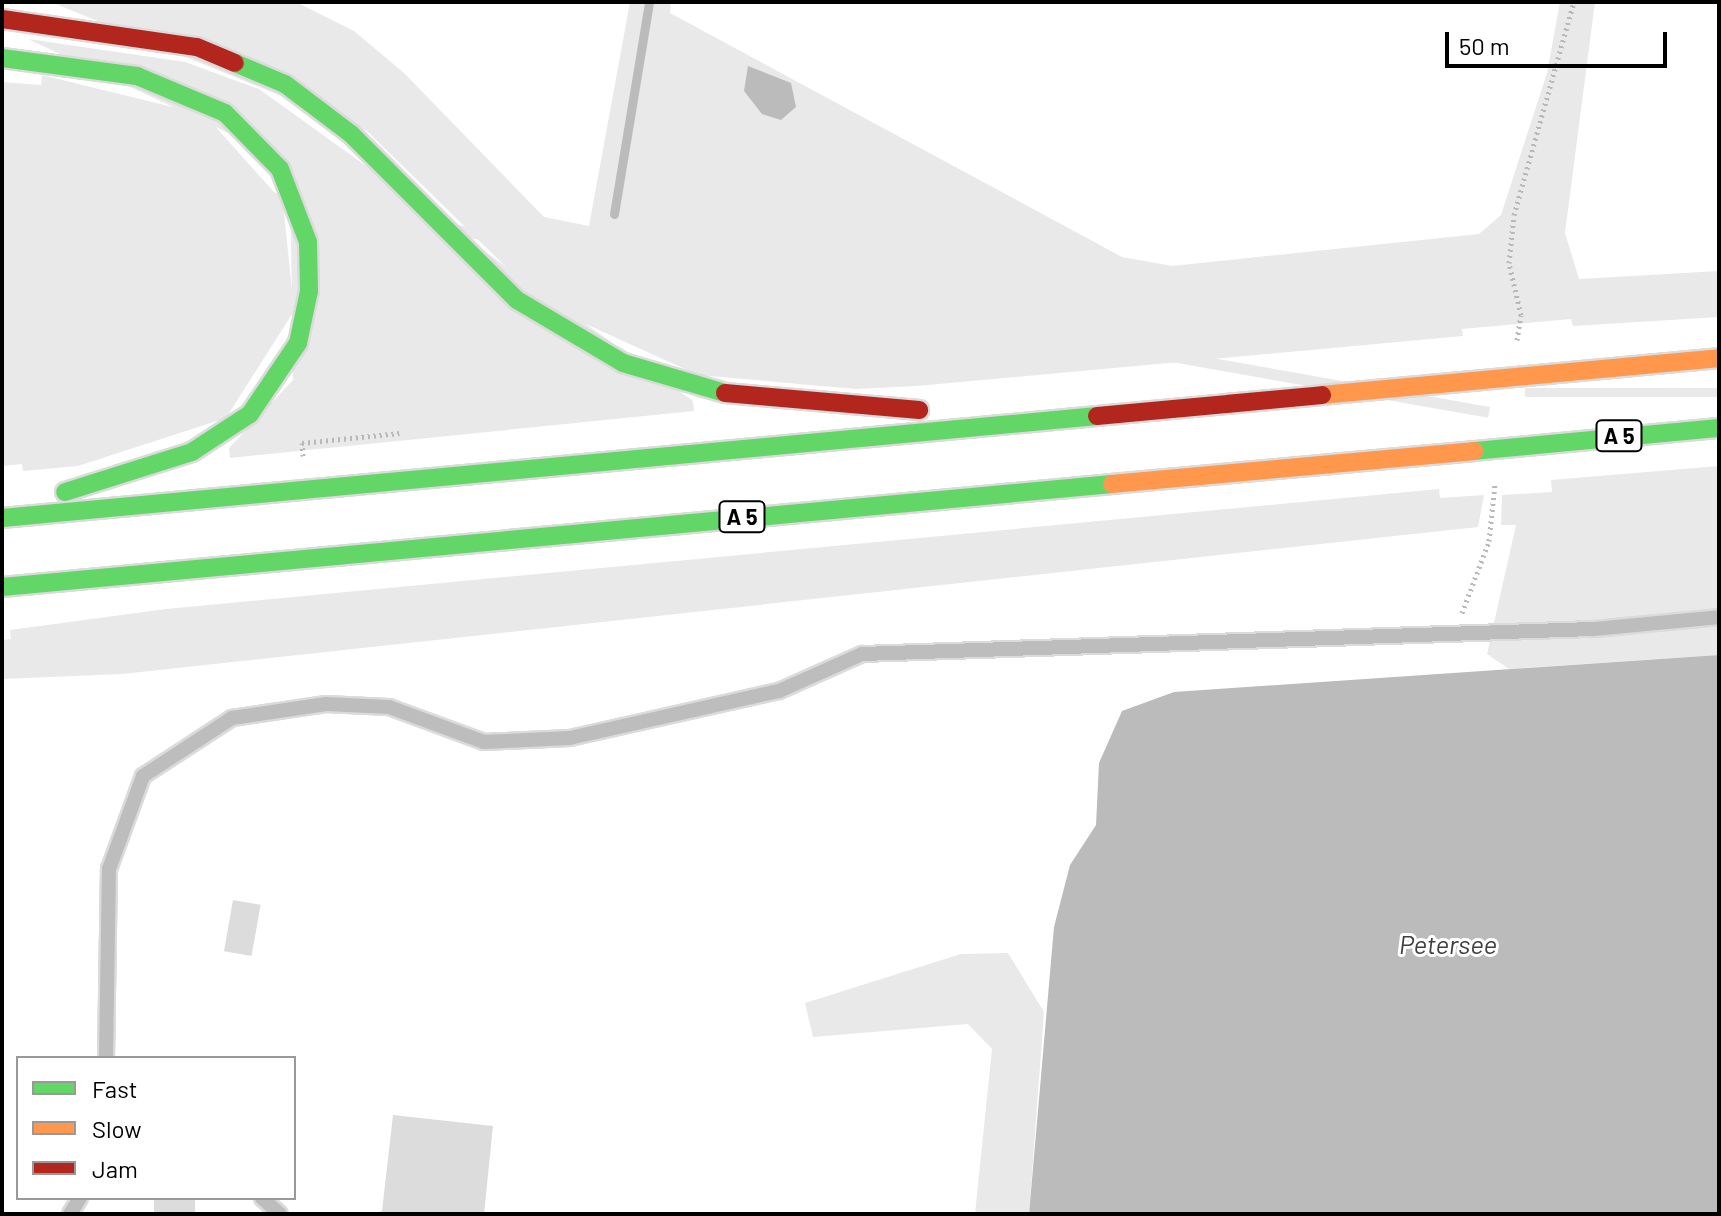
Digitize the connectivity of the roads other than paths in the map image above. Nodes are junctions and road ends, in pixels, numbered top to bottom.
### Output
1 (2, 19) edge
2 (2, 58) edge
3 (1719, 358) edge
4 (1017, 420) junction
5 (1719, 428) edge
6 (2, 510) edge
7 (2, 518) edge
8 (2, 587) edge
9 (1719, 617) edge
10 (106, 1056) edge
11 (264, 1200) edge
12 (280, 1214) edge

1 - 4 highway
2 - 6 highway
3 - 4 highway
4 - 7 highway
5 - 8 highway, A 5
9 - 10 lane
11 - 12 lane

